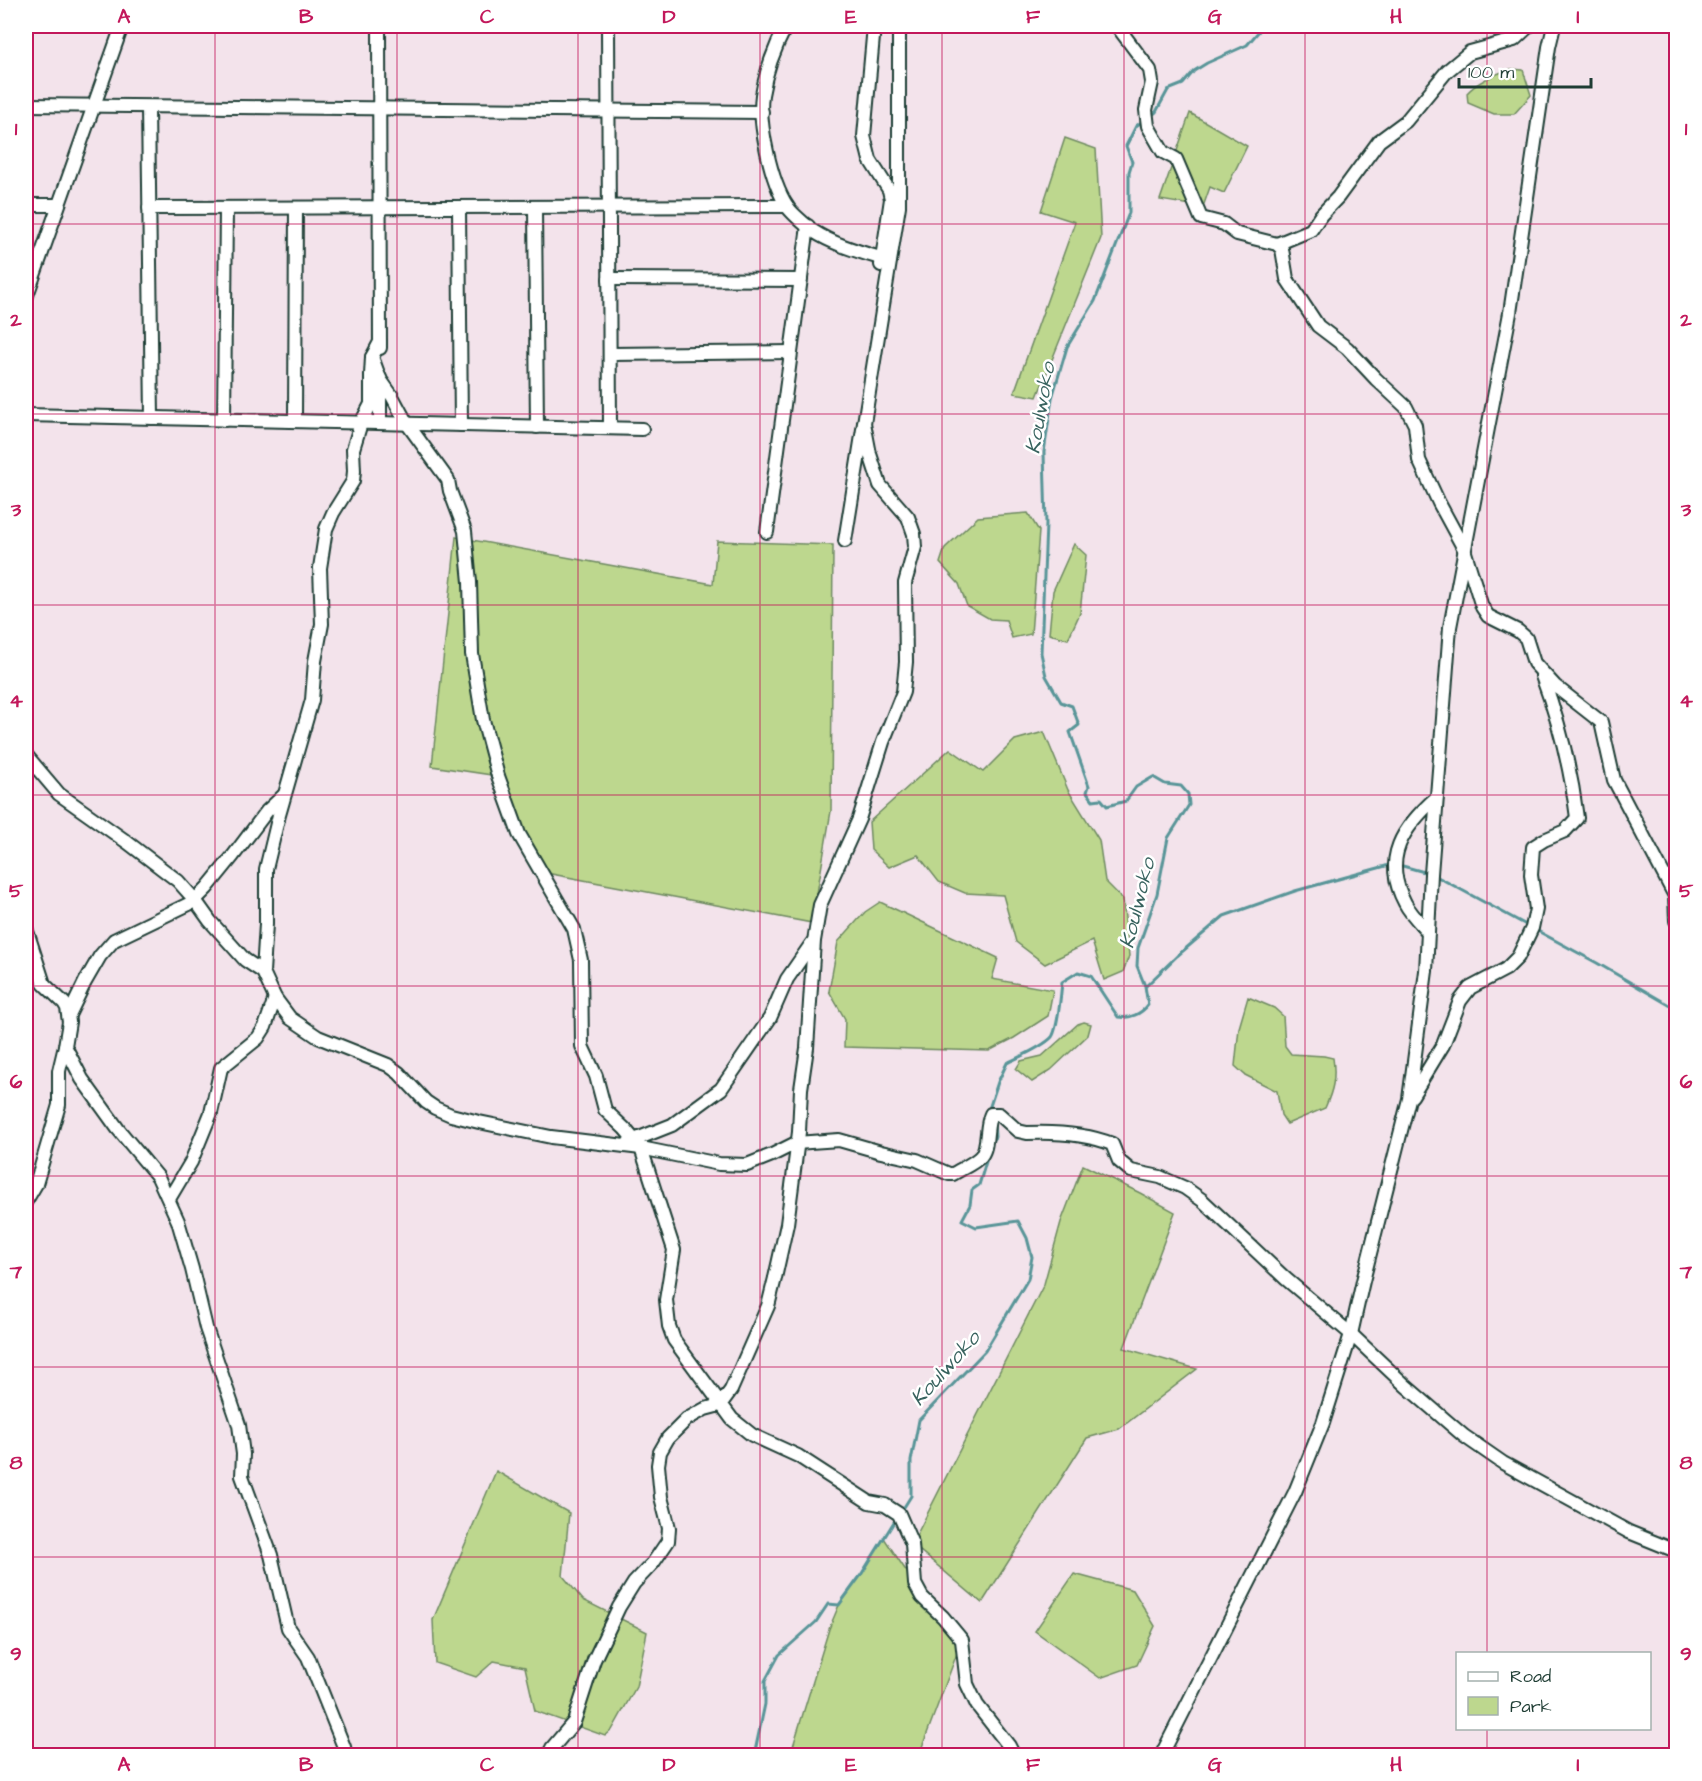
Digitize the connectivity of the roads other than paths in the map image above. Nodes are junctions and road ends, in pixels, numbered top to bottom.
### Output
1 (122, 26) edge
2 (379, 26) edge
3 (608, 26) edge
4 (786, 26) edge
5 (874, 26) edge
6 (899, 26) edge
7 (1117, 26) edge
8 (1529, 26) edge
9 (1554, 26) edge
10 (26, 105) edge
11 (93, 106) junction
12 (148, 107) junction
13 (380, 109) junction
14 (608, 112) junction
15 (762, 112) junction
16 (26, 205) edge
17 (58, 205) junction
18 (787, 206) junction
19 (459, 207) junction
20 (535, 207) junction
21 (609, 207) junction
22 (149, 208) junction
23 (226, 208) junction
24 (296, 208) junction
25 (380, 208) junction
26 (808, 226) junction
27 (1276, 244) junction
28 (886, 260) junction
29 (609, 279) junction
30 (801, 280) junction
31 (26, 298) edge
32 (380, 342) junction
33 (791, 352) junction
34 (610, 354) junction
35 (372, 357) junction
36 (380, 379) junction
37 (26, 415) edge
38 (152, 418) junction
39 (224, 420) junction
40 (295, 421) junction
41 (361, 423) junction
42 (380, 423) junction
43 (864, 423) junction
44 (407, 424) junction
45 (461, 425) junction
46 (537, 427) junction
47 (610, 428) junction
48 (642, 429) dead end
49 (767, 532) dead end
50 (845, 541) dead end
51 (1464, 549) junction
52 (1541, 671) junction
53 (26, 756) edge
54 (286, 794) junction
55 (1437, 797) junction
56 (195, 900) junction
57 (1677, 921) edge
58 (26, 928) edge
59 (1428, 932) junction
60 (813, 941) junction
61 (263, 972) junction
62 (275, 998) junction
63 (69, 1015) junction
64 (65, 1046) junction
65 (1409, 1099) junction
66 (796, 1143) junction
67 (638, 1144) junction
68 (169, 1199) junction
69 (26, 1201) edge
70 (1351, 1334) junction
71 (720, 1405) junction
72 (1677, 1551) edge
73 (346, 1755) edge
74 (548, 1755) edge
75 (1014, 1755) edge
76 (1161, 1755) edge

1 - 11 street
2 - 13 street
3 - 14 street
4 - 15 street
5 - 28 street
6 - 28 street
7 - 27 street
8 - 27 street
9 - 51 street
10 - 11 street
11 - 12 street
11 - 17 street
12 - 13 street
12 - 22 street
13 - 14 street
13 - 25 street
14 - 15 street
14 - 21 street
15 - 18 street
16 - 17 street
17 - 31 street
18 - 21 street
18 - 26 street
19 - 20 street
19 - 25 street
19 - 45 street
20 - 21 street
20 - 46 street
21 - 29 street
22 - 23 street
22 - 38 street
23 - 24 street
23 - 39 street
24 - 25 street
24 - 40 street
25 - 32 street
26 - 28 street
26 - 30 street
27 - 51 street
28 - 43 street
29 - 30 street
29 - 34 street
30 - 33 street
32 - 35 street
32 - 36 street
33 - 34 street
33 - 49 street
34 - 47 street
35 - 36 street
35 - 41 street
36 - 42 street
36 - 44 street
37 - 38 street
38 - 39 street
39 - 40 street
40 - 41 street
41 - 42 street
41 - 54 street
42 - 44 street
43 - 50 street
43 - 60 street
44 - 45 street
44 - 67 street
45 - 46 street
46 - 47 street
47 - 48 street
51 - 52 street
51 - 55 street
52 - 57 street
52 - 65 street
53 - 56 street
54 - 56 street
54 - 61 street
55 - 59 street
55 - 59 street
56 - 61 street
56 - 63 street
58 - 63 street
59 - 65 street
60 - 66 street
60 - 67 street
61 - 62 street
62 - 67 street
62 - 68 street
63 - 64 street
64 - 68 street
64 - 69 street
65 - 70 street
66 - 67 street
66 - 70 street
66 - 71 street
67 - 71 street
68 - 73 street
70 - 72 street
70 - 76 street
71 - 74 street
71 - 75 street

